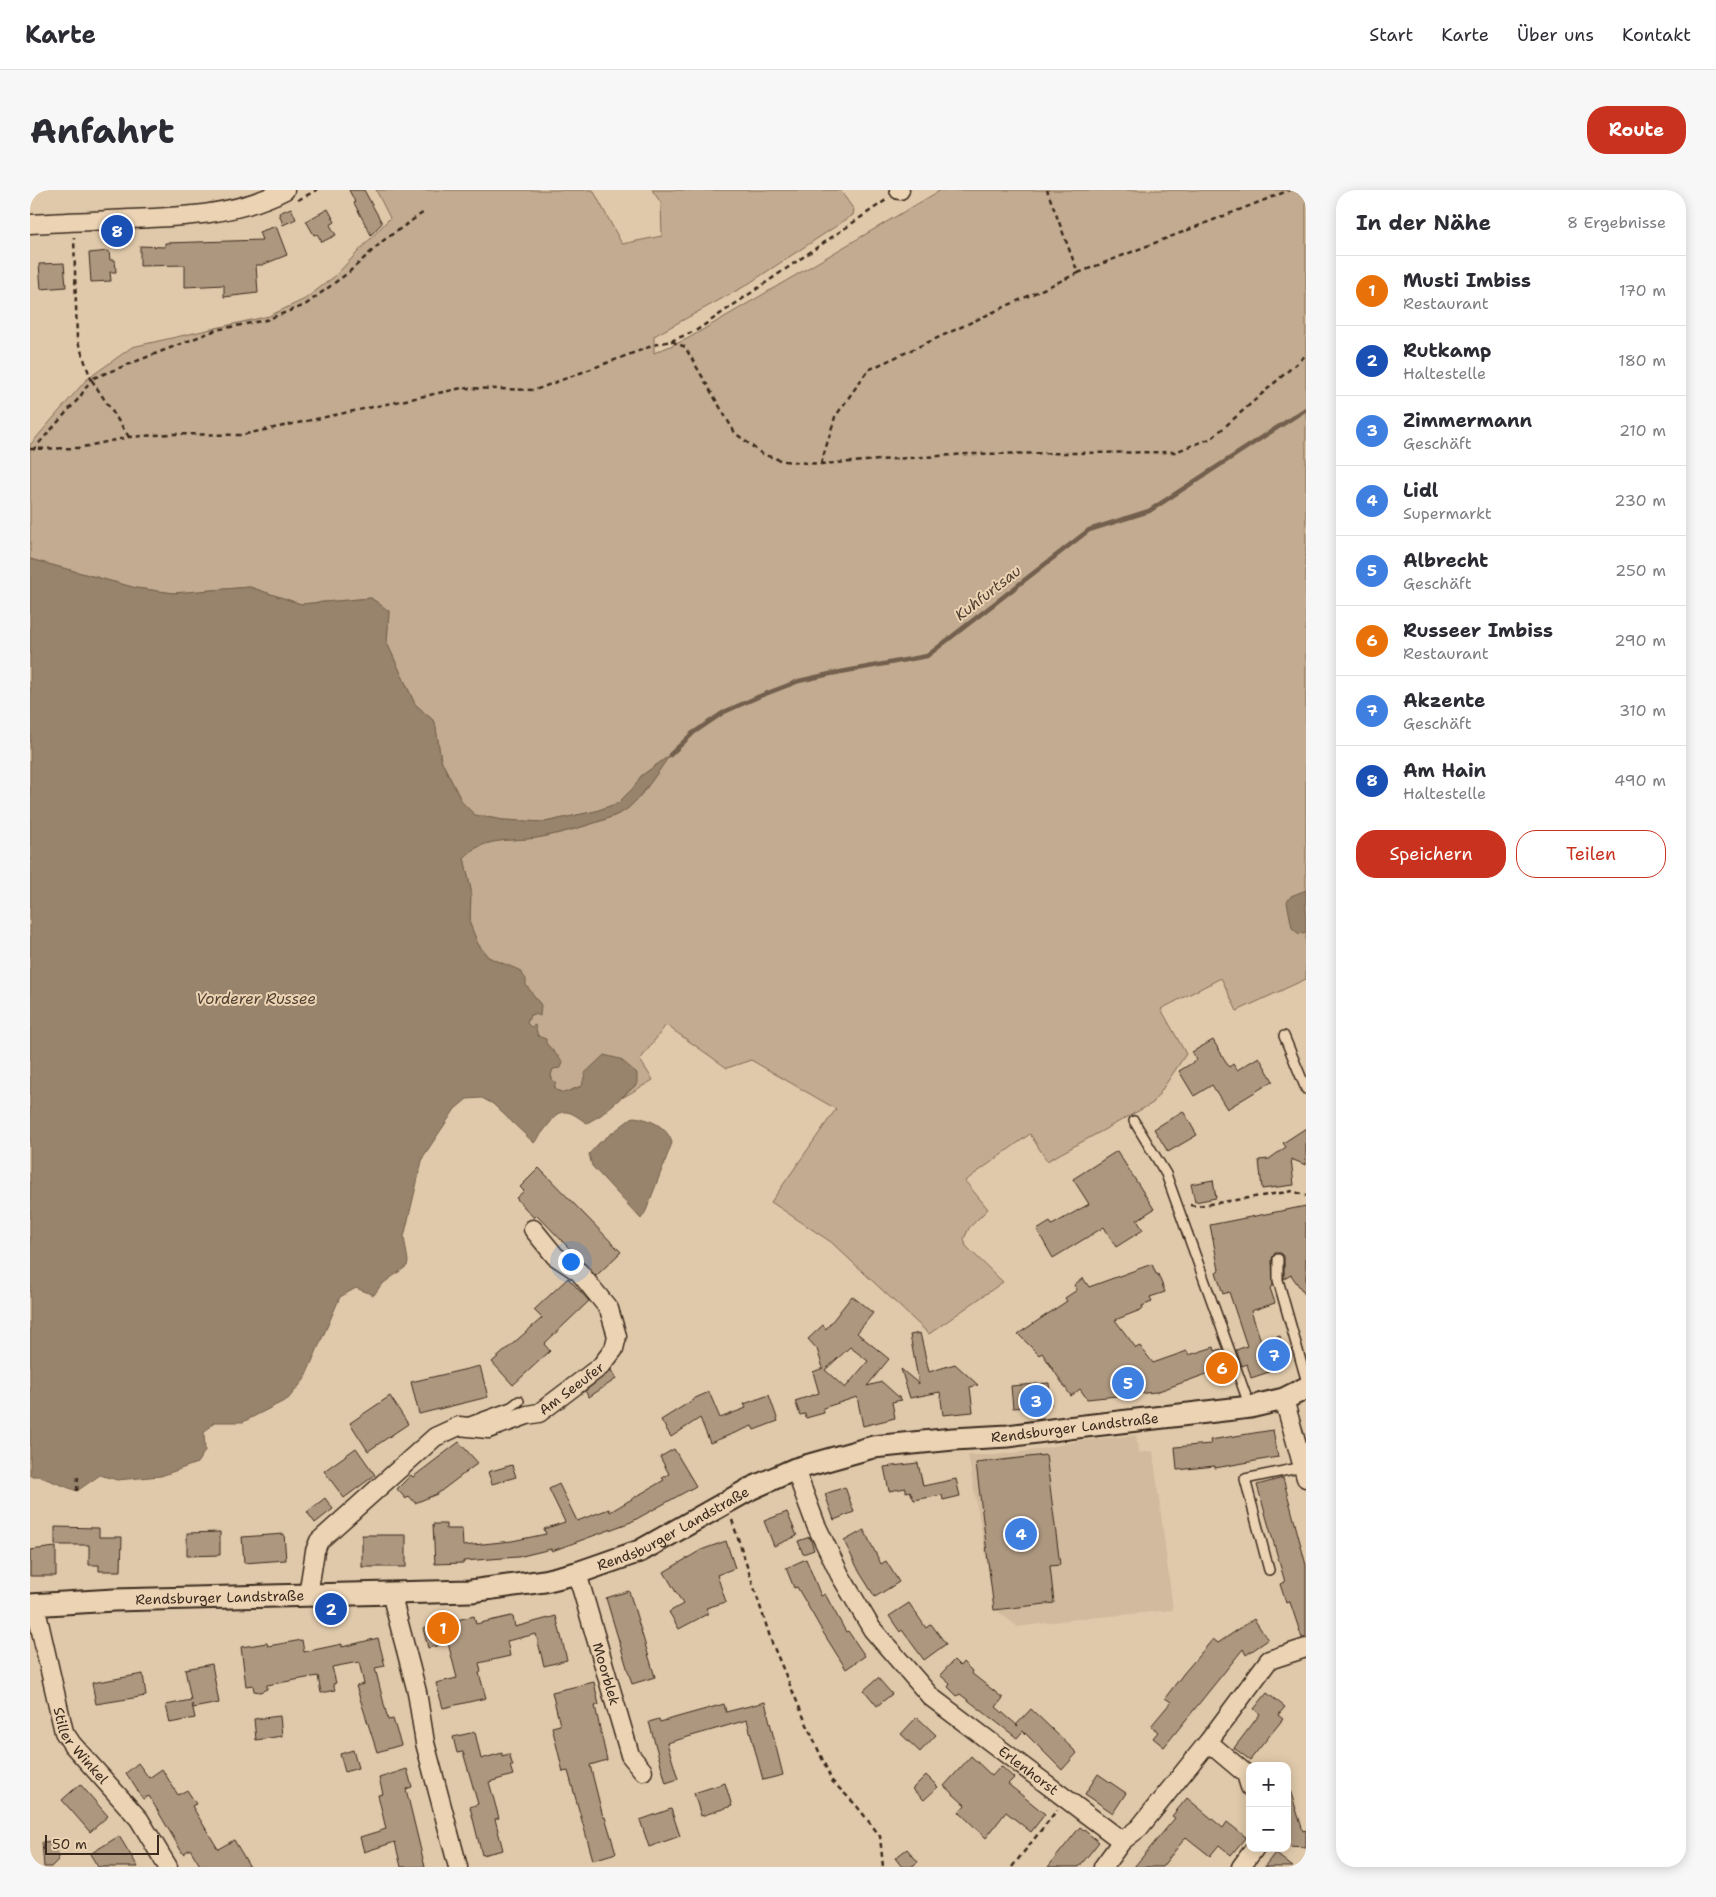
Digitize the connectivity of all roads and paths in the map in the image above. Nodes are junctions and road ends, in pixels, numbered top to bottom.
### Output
1 (285, 190) edge
2 (900, 190) edge
3 (1046, 190) edge
4 (1290, 190) edge
5 (424, 212) dead end
6 (74, 222) junction
7 (30, 224) edge
8 (1078, 273) junction
9 (671, 341) junction
10 (1306, 355) edge
11 (91, 379) junction
12 (129, 437) junction
13 (31, 449) edge
14 (821, 464) junction
15 (1284, 1036) dead end
16 (1306, 1089) edge
17 (1134, 1121) dead end
18 (1306, 1196) edge
19 (1188, 1202) dead end
20 (533, 1229) dead end
21 (1278, 1259) dead end
22 (1306, 1379) edge
23 (1306, 1388) edge
24 (1284, 1399) junction
25 (519, 1401) dead end
26 (1250, 1407) junction
27 (459, 1426) junction
28 (794, 1469) junction
29 (1305, 1472) edge
30 (78, 1475) dead end
31 (77, 1491) dead end
32 (737, 1536) dead end
33 (1269, 1570) dead end
34 (577, 1573) junction
35 (391, 1592) junction
36 (308, 1595) junction
37 (33, 1605) edge
38 (1306, 1648) edge
39 (1208, 1742) junction
40 (642, 1770) dead end
41 (1246, 1774) edge
42 (1065, 1799) junction
43 (1122, 1840) junction
44 (1252, 1852) edge
45 (168, 1867) edge
46 (458, 1867) edge
47 (883, 1867) edge
48 (1012, 1867) edge
49 (1103, 1867) edge
50 (1242, 1867) edge

1 - 6 street
2 - 9 path
3 - 8 path
4 - 8 path
5 - 11 path
6 - 7 street
6 - 11 path
8 - 14 path
9 - 12 path
9 - 14 path
10 - 14 path
11 - 12 path
11 - 13 path
12 - 13 path
15 - 16 lane
17 - 26 lane
18 - 19 path
20 - 27 street, Am Seeufer
21 - 22 lane
23 - 24 street, Rendsburger Landstraße
24 - 26 street, Rendsburger Landstraße
24 - 29 street
25 - 27 lane
26 - 28 street, Rendsburger Landstraße
27 - 36 street
28 - 34 street, Rendsburger Landstraße
28 - 42 street, Erlenhorst
29 - 33 lane
30 - 31 path
32 - 47 path
34 - 35 street, Rendsburger Landstraße
34 - 40 street, Moorblek
35 - 36 street, Rendsburger Landstraße
35 - 46 street
36 - 37 street, Rendsburger Landstraße
37 - 45 street, Stiller Winkel
38 - 39 street
39 - 41 street
39 - 43 street
42 - 43 street, Erlenhorst
42 - 48 path
43 - 49 street
44 - 50 street

